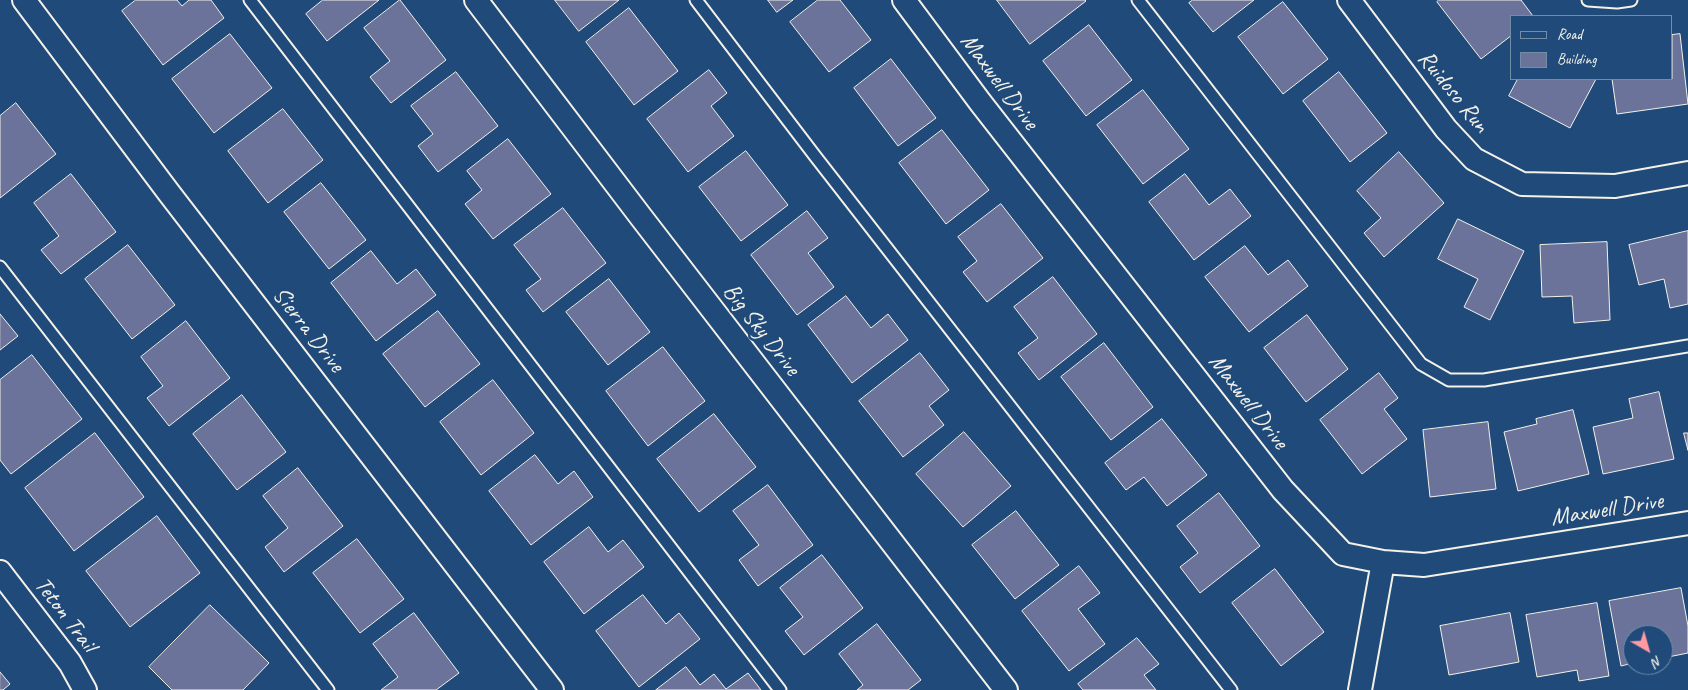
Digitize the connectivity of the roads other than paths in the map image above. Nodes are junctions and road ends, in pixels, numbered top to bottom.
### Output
1 (24, 0) edge
2 (250, 0) edge
3 (476, 0) edge
4 (696, 0) edge
5 (904, 0) edge
6 (1138, 0) edge
7 (1349, 0) edge
8 (1588, 0) edge
9 (1631, 0) edge
10 (1688, 173) edge
11 (0, 267) edge
12 (1688, 346) edge
13 (1688, 523) edge
14 (1383, 562) junction
15 (0, 572) edge
16 (84, 690) edge
17 (328, 690) edge
18 (552, 690) edge
19 (780, 690) edge
20 (1006, 690) edge
21 (1231, 690) edge
22 (1360, 690) edge

1 - 18 street, Sierra Drive
2 - 19 lane
3 - 20 street, Big Sky Drive
4 - 21 lane
5 - 14 street, Maxwell Drive
6 - 12 lane
7 - 10 street, Ruidoso Run
8 - 9 lane
11 - 17 lane
13 - 14 street, Maxwell Drive
14 - 22 street
15 - 16 street, Teton Trail

